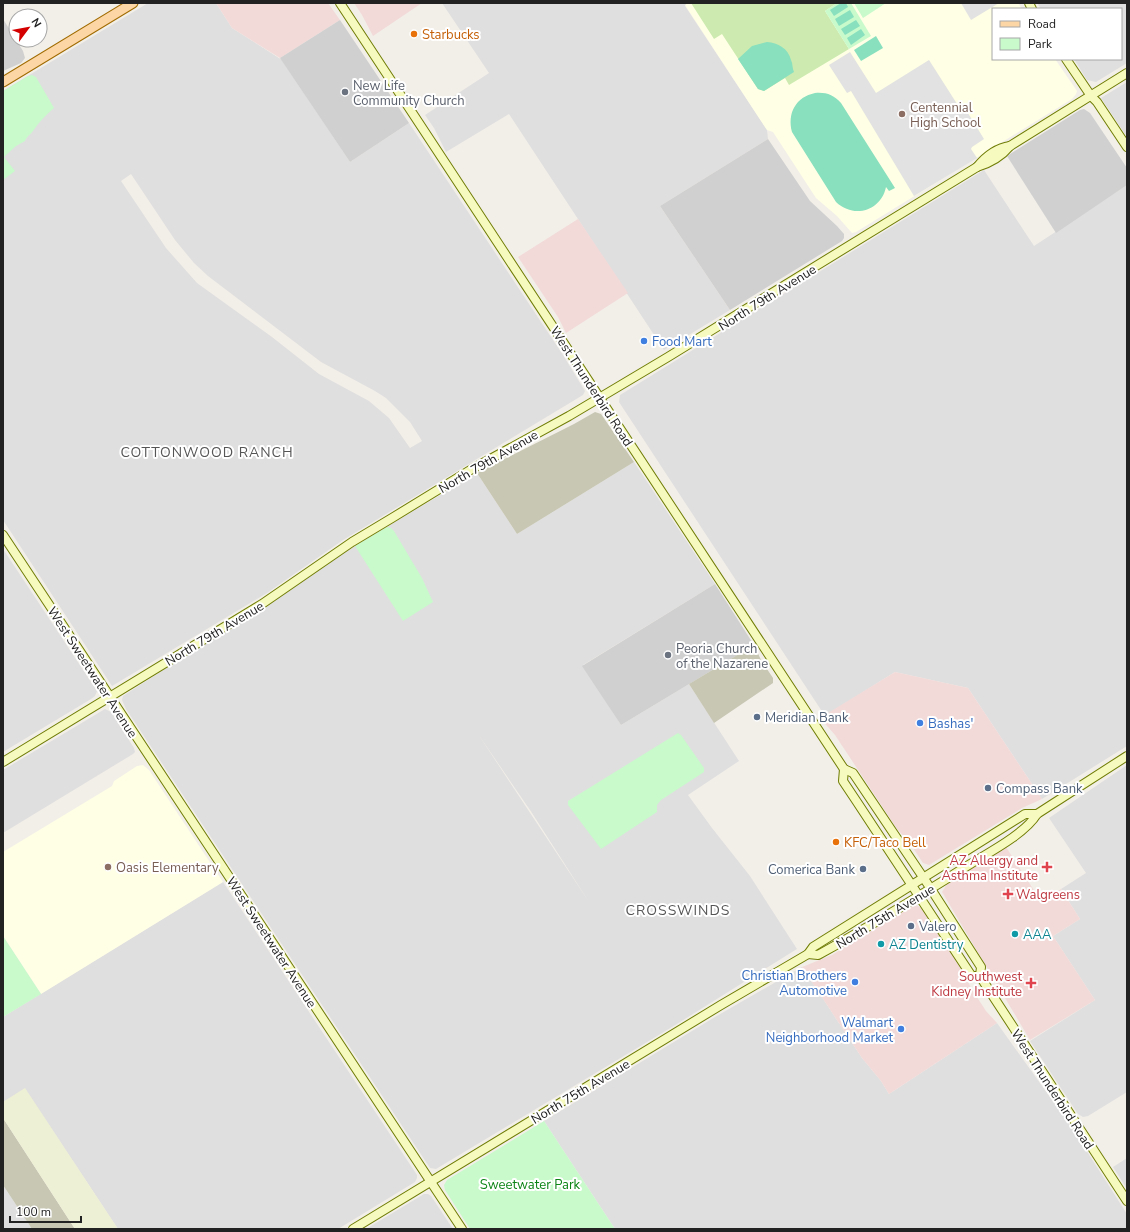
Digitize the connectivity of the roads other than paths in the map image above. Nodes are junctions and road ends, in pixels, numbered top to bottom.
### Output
1 (133, 3) edge
2 (340, 3) edge
3 (1067, 60) edge
4 (1127, 73) edge
5 (3, 82) edge
6 (1091, 96) junction
7 (1127, 146) edge
8 (599, 397) junction
9 (3, 535) edge
10 (110, 697) junction
11 (1127, 756) edge
12 (3, 762) edge
13 (844, 768) junction
14 (1037, 814) junction
15 (924, 878) junction
16 (913, 885) junction
17 (931, 889) junction
18 (920, 896) junction
19 (808, 954) junction
20 (980, 976) junction
21 (430, 1182) junction
22 (1127, 1201) edge
23 (353, 1229) edge
24 (462, 1229) edge

1 - 5 main road
2 - 8 main road, West Thunderbird Road
3 - 6 main road
4 - 6 main road, North 79th Avenue
6 - 7 main road
6 - 8 main road, North 79th Avenue
8 - 10 main road, North 79th Avenue
8 - 13 main road, West Thunderbird Road
9 - 10 main road, West Sweetwater Avenue
10 - 12 main road, North 79th Avenue
10 - 21 main road, West Sweetwater Avenue
11 - 14 main road, North 75th Avenue
13 - 15 main road, West Thunderbird Road
13 - 16 main road, West Thunderbird Road
14 - 15 main road, North 75th Avenue
14 - 17 main road, North 75th Avenue
15 - 16 main road, North 75th Avenue
15 - 17 main road, West Thunderbird Road
16 - 18 main road, West Thunderbird Road
16 - 19 main road, North 75th Avenue
17 - 18 main road, North 75th Avenue
17 - 20 main road, West Thunderbird Road
18 - 19 main road, North 75th Avenue
18 - 20 main road, West Thunderbird Road
19 - 21 main road, North 75th Avenue
20 - 22 main road, West Thunderbird Road
21 - 23 main road, North 75th Avenue
21 - 24 main road, West Sweetwater Avenue

